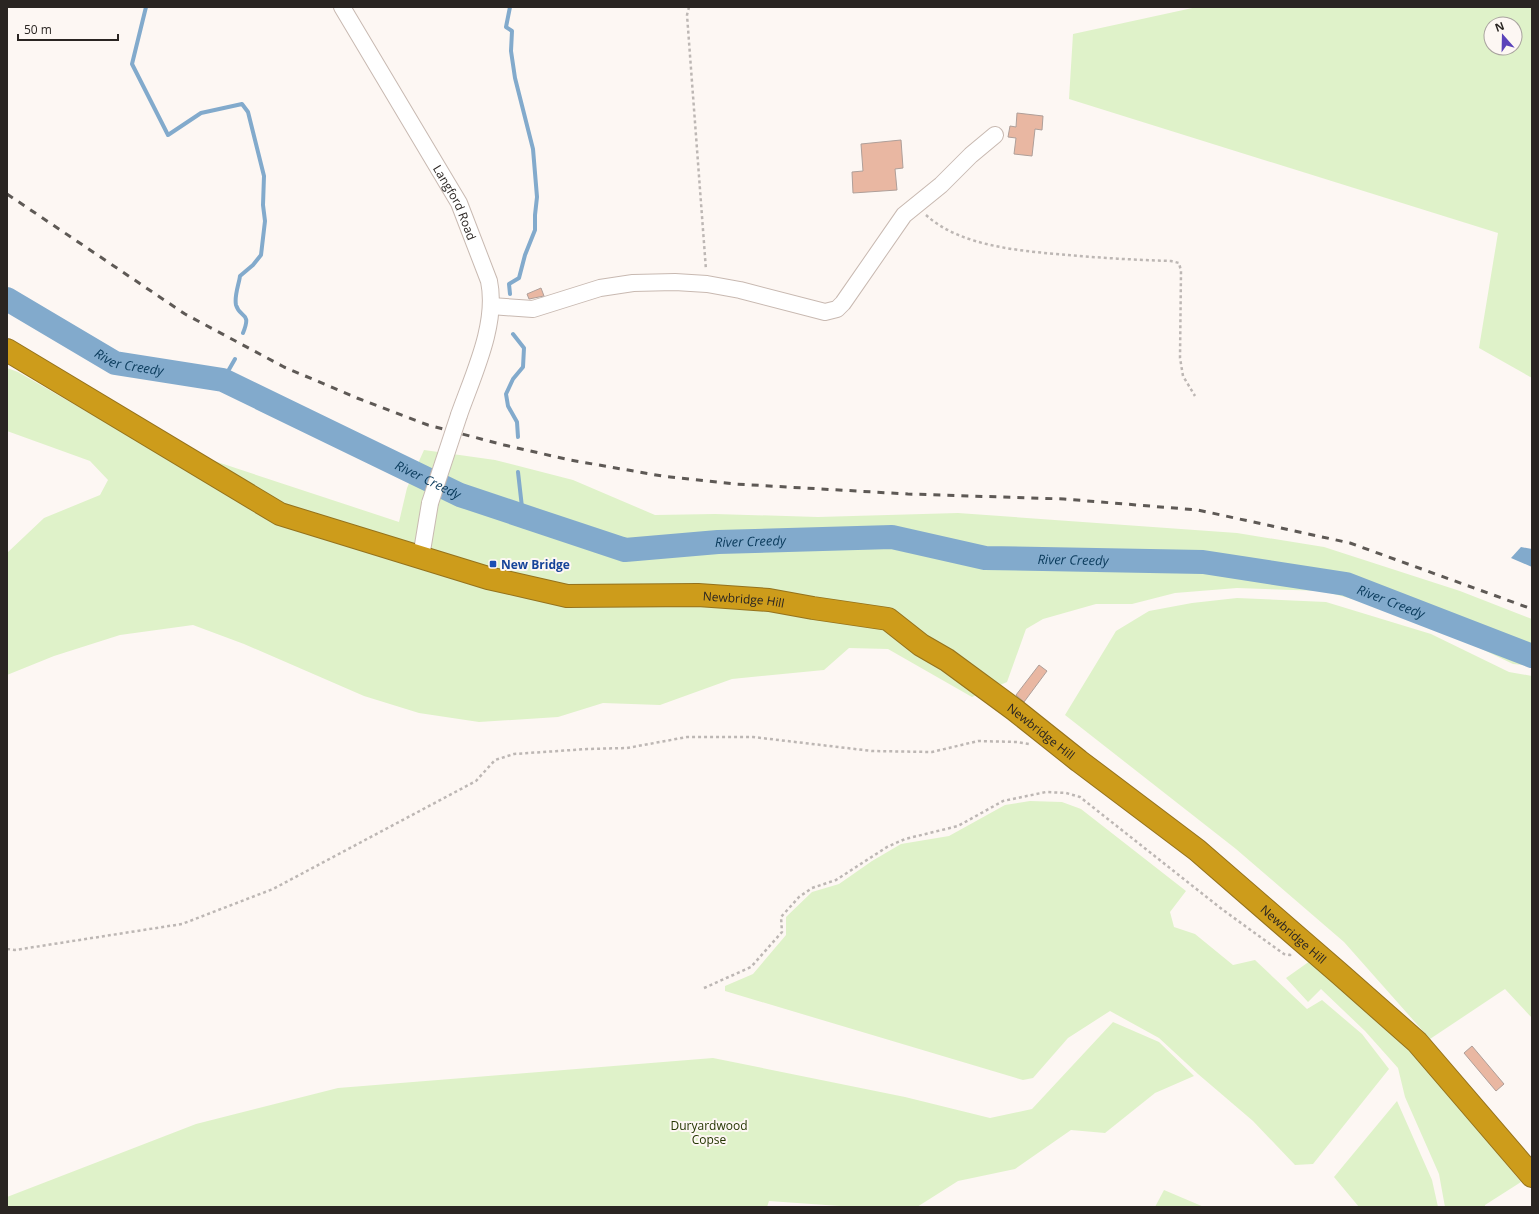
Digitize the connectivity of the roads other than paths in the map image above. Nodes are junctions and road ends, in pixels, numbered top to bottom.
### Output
1 (342, 7) edge
2 (996, 135) dead end
3 (491, 306) junction
4 (7, 350) edge
5 (421, 557) junction
6 (1532, 1176) edge

1 - 3 street, Langford Road
2 - 3 street
3 - 5 street, Langford Road, bridge
4 - 5 highway, Newbridge Hill
5 - 6 highway, Newbridge Hill

